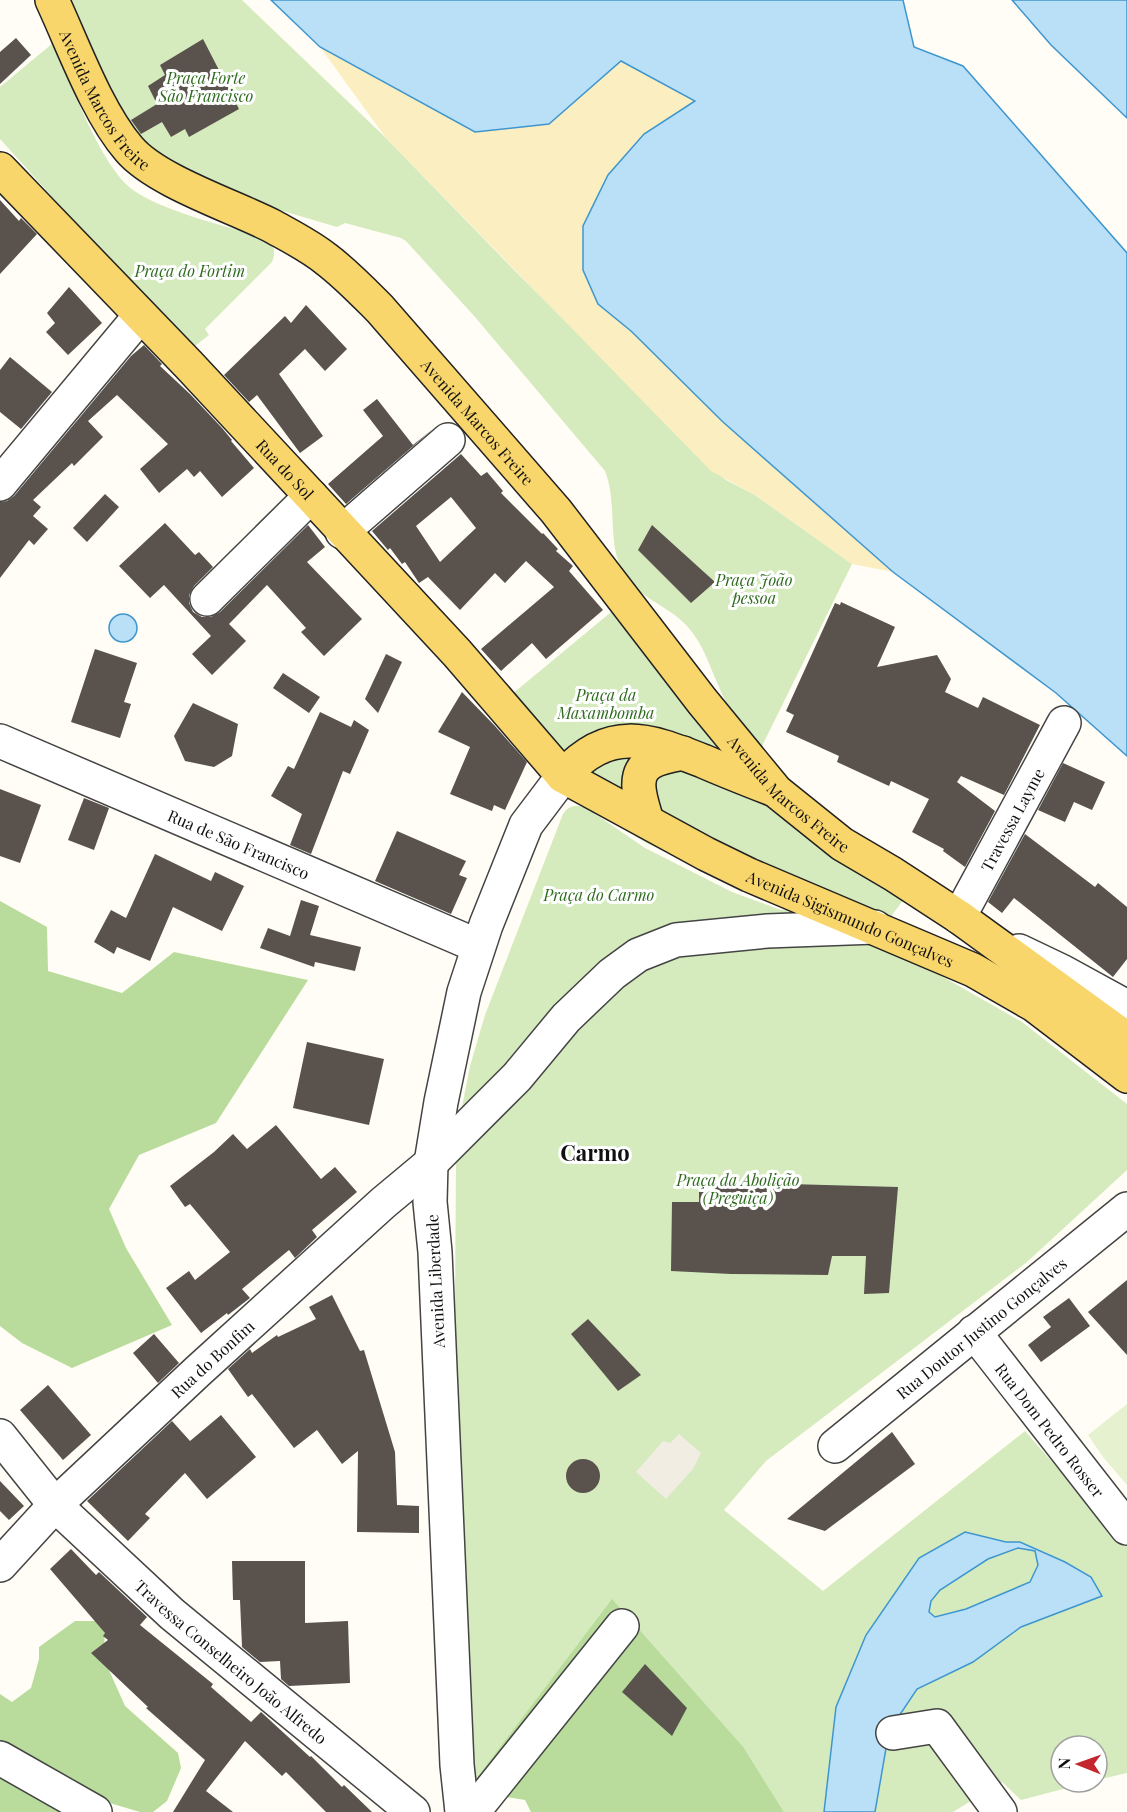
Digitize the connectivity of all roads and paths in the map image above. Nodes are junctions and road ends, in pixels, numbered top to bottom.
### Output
1 (52, 0) edge
2 (3, 178) edge
3 (140, 316) junction
4 (448, 440) dead end
5 (0, 484) edge
6 (311, 496) junction
7 (342, 532) junction
8 (207, 598) dead end
9 (1064, 723) dead end
10 (0, 741) edge
11 (682, 753) junction
12 (563, 776) junction
13 (776, 791) junction
14 (647, 821) junction
15 (893, 874) junction
16 (970, 925) junction
17 (875, 927) junction
18 (478, 946) junction
19 (1127, 1007) edge
20 (1127, 1039) edge
21 (1127, 1076) edge
22 (431, 1163) junction
23 (1127, 1209) edge
24 (975, 1332) junction
25 (0, 1436) edge
26 (835, 1446) dead end
27 (55, 1505) junction
28 (1127, 1527) edge
29 (0, 1564) edge
30 (622, 1626) dead end
31 (893, 1733) dead end
32 (0, 1758) edge
33 (95, 1812) edge
34 (413, 1812) edge
35 (462, 1812) edge
36 (473, 1812) edge
37 (1000, 1812) edge

1 - 13 main road, Avenida Marcos Freire
2 - 3 main road, Rua do Sol
3 - 5 street
3 - 6 main road, Rua do Sol
4 - 7 street
6 - 7 main road, Rua do Sol
6 - 8 street
7 - 12 main road, Rua do Sol
9 - 16 street, Travessa Layme
10 - 18 street, Rua de São Francisco
11 - 12 main road
11 - 13 main road
11 - 14 main road
12 - 14 main road, Avenida Sigismundo Gonçalves
12 - 18 street, Avenida Liberdade
13 - 15 main road, Avenida Marcos Freire
14 - 17 main road, Avenida Sigismundo Gonçalves
15 - 16 main road
15 - 17 main road
16 - 19 street
16 - 20 main road
17 - 21 main road, Avenida Sigismundo Gonçalves
17 - 22 street
18 - 22 street, Avenida Liberdade
22 - 27 street, Rua do Bonfim
22 - 35 street, Avenida Liberdade
23 - 24 street, Rua Doutor Justino Gonçalves
24 - 26 street, Rua Doutor Justino Gonçalves
24 - 28 street, Rua Dom Pedro Rosser
25 - 27 street, Travessa Conselheiro João Alfredo
27 - 29 street, Rua do Bonfim
27 - 34 street, Travessa Conselheiro João Alfredo
30 - 36 street
31 - 37 street
32 - 33 street

